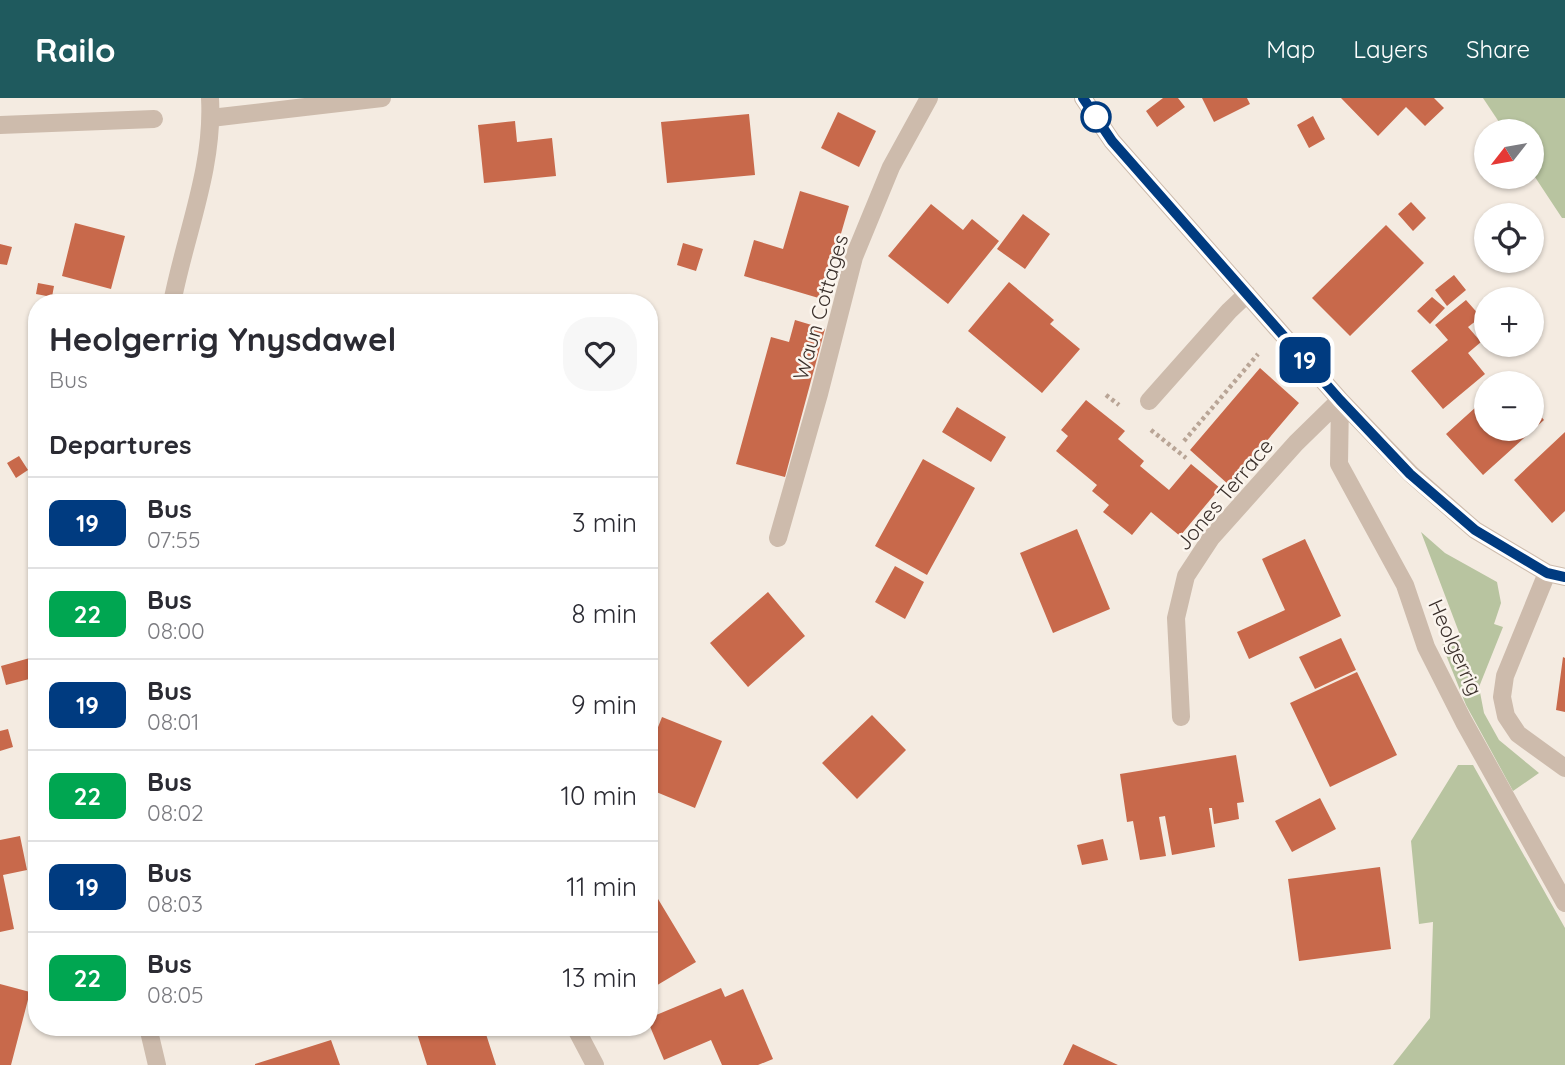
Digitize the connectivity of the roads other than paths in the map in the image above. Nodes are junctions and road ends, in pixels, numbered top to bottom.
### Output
1 (210, 98) edge
2 (382, 98) edge
3 (929, 98) edge
4 (1083, 98) edge
5 (211, 118) junction
6 (154, 119) dead end
7 (0, 124) edge
8 (174, 294) edge
9 (1247, 294) junction
10 (1340, 400) junction
11 (1150, 401) dead end
12 (778, 538) dead end
13 (1547, 573) junction
14 (1565, 577) edge
15 (1181, 718) dead end
16 (1565, 768) edge
17 (1565, 903) edge
18 (150, 1036) edge
19 (580, 1036) edge
20 (157, 1065) edge
21 (595, 1065) edge

1 - 5 street
2 - 5 street
3 - 12 street, Waun Cottages
4 - 9 street
5 - 8 street
6 - 7 street
9 - 10 street
9 - 11 street
10 - 13 street
10 - 15 street, Jones Terrace
10 - 17 street, Heolgerrig
13 - 14 street
13 - 16 street
18 - 20 street
19 - 21 street

